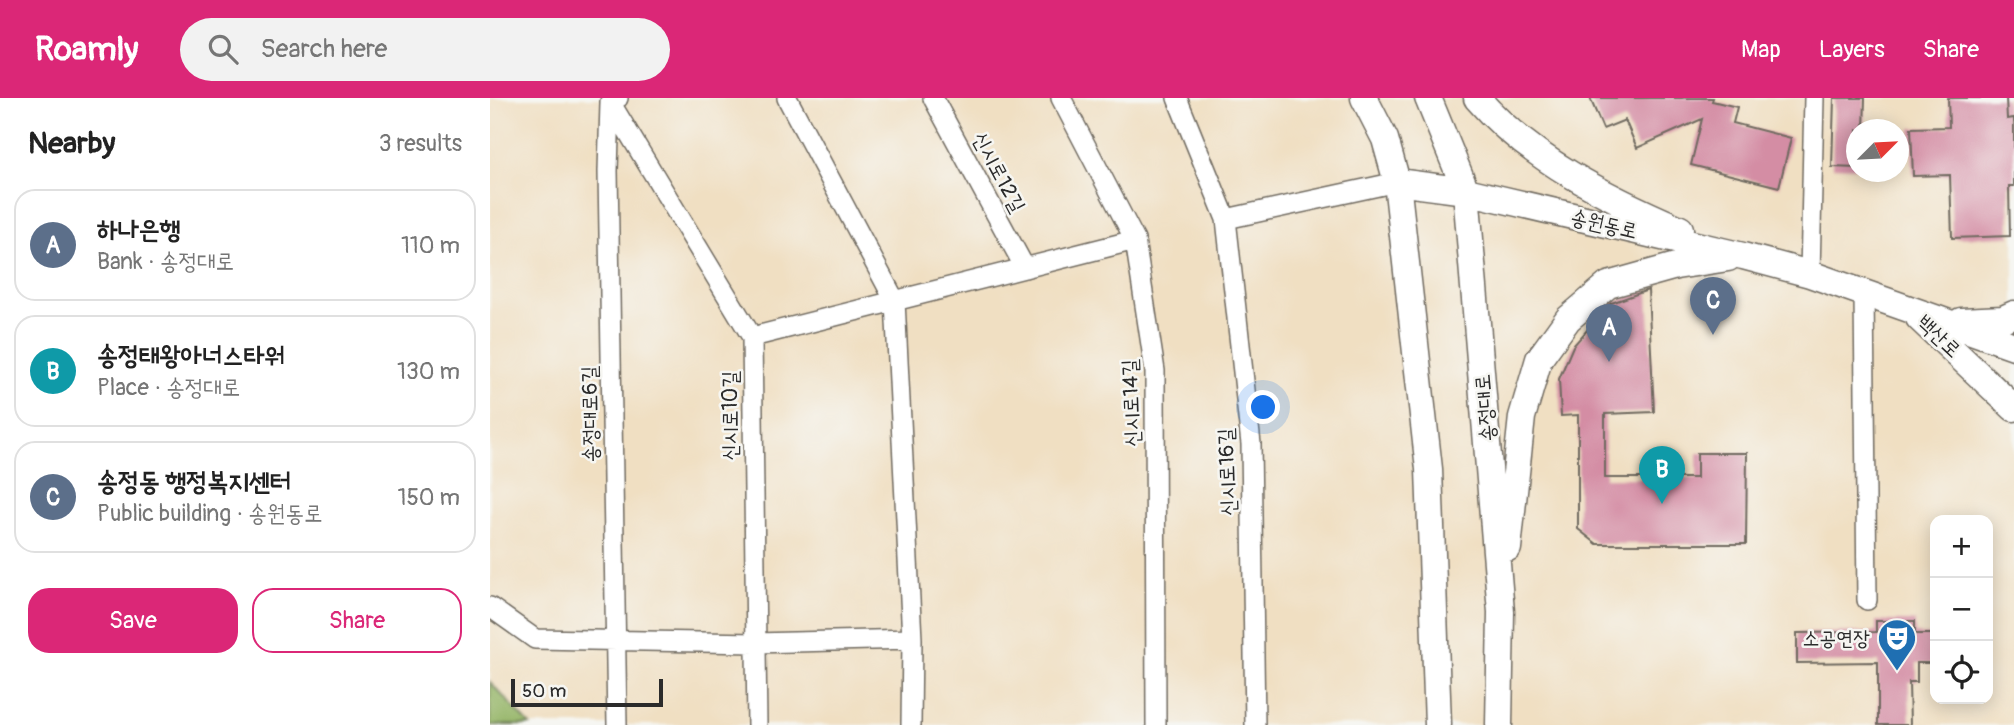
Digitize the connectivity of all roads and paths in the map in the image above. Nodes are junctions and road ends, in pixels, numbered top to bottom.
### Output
1 (787, 98) edge
2 (933, 98) edge
3 (1061, 98) edge
4 (1177, 98) edge
5 (1364, 98) edge
6 (1428, 98) edge
7 (1477, 98) edge
8 (1814, 98) edge
9 (612, 100) edge
10 (1397, 182) junction
11 (1466, 191) junction
12 (1226, 219) junction
13 (1135, 240) junction
14 (1743, 256) junction
15 (1025, 268) junction
16 (1810, 274) junction
17 (1864, 293) junction
18 (895, 301) junction
19 (1910, 310) junction
20 (2014, 314) edge
21 (752, 337) junction
22 (2014, 346) edge
23 (2014, 408) edge
24 (1867, 600) dead end
25 (490, 607) edge
26 (1501, 612) junction
27 (912, 639) junction
28 (617, 642) junction
29 (755, 643) junction
30 (617, 725) edge
31 (757, 725) edge
32 (912, 725) edge
33 (1156, 725) edge
34 (1255, 725) edge
35 (1438, 725) edge
36 (1499, 725) edge

1 - 18 street
2 - 15 street, 신시로12길
3 - 13 street, 신시로14길
4 - 12 street, 신시로16길
5 - 10 street
6 - 11 street, 송정대로
7 - 14 street
8 - 16 street
9 - 21 street, 송정대로6길
9 - 28 street, 송정대로6길
10 - 11 street, 송원동로
10 - 12 street
10 - 35 street
11 - 14 street, 송원동로
11 - 26 street, 송정대로
12 - 34 street, 신시로16길
13 - 15 street
13 - 33 street, 신시로14길
14 - 16 street, 송원동로
14 - 26 street
15 - 18 street
16 - 17 street, 송원동로
17 - 19 street, 송원동로
17 - 24 street
18 - 21 street
18 - 27 street
19 - 20 street, 백산로
19 - 22 street, 송원동로
19 - 23 street, 백산로
21 - 29 street, 신시로10길
25 - 28 street
26 - 36 street, 송정대로
27 - 29 street
27 - 32 street
28 - 29 street
28 - 30 street, 송정대로6길
29 - 31 street, 신시로10길

